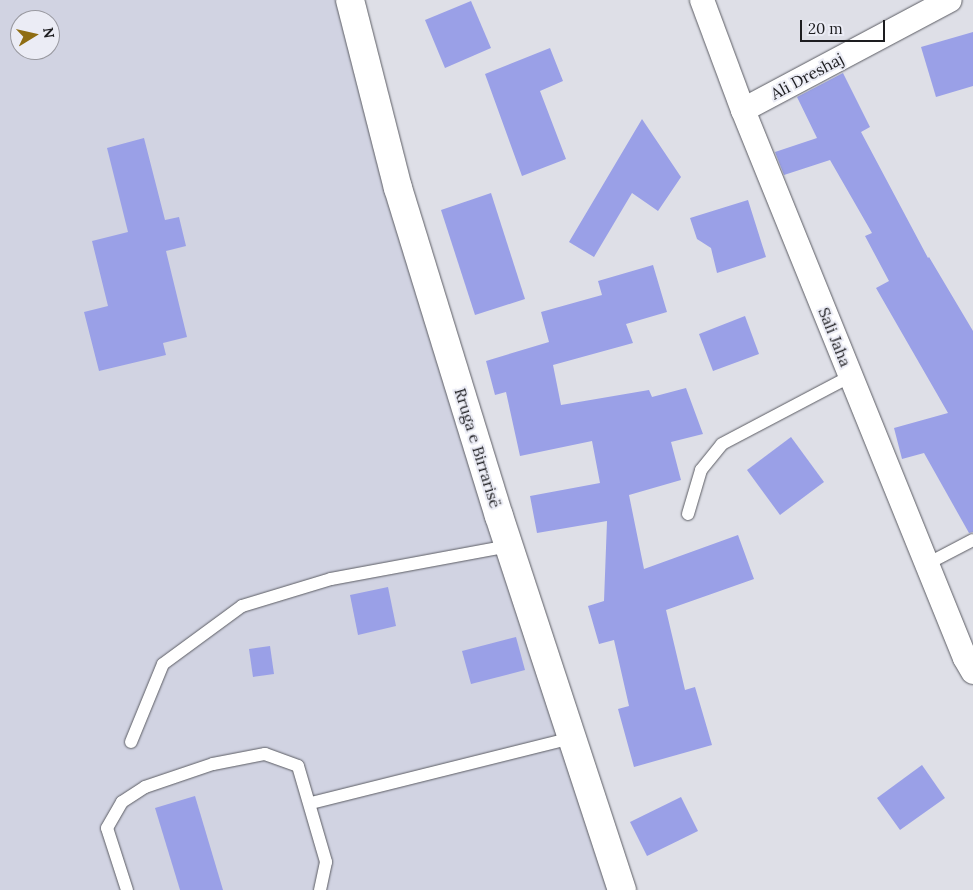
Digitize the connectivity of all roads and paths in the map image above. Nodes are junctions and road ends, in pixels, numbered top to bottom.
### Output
1 (350, 0) edge
2 (702, 0) edge
3 (950, 0) edge
4 (743, 110) junction
5 (851, 376) junction
6 (688, 514) dead end
7 (973, 540) edge
8 (509, 546) junction
9 (927, 564) junction
10 (973, 672) edge
11 (571, 738) junction
12 (131, 742) dead end
13 (311, 803) junction
14 (127, 890) edge
15 (320, 890) edge
16 (622, 890) edge

1 - 8 street, Rruga e Birrarisë
2 - 4 street, Sali Jaha
3 - 4 street, Ali Dreshaj
4 - 5 street, Sali Jaha
5 - 6 lane
5 - 9 street, Sali Jaha
7 - 9 lane
8 - 11 street, Rruga e Birrarisë
8 - 12 lane
9 - 10 street, Sali Jaha
11 - 13 lane
11 - 16 street, Rruga e Birrarisë
13 - 14 lane
13 - 15 lane

